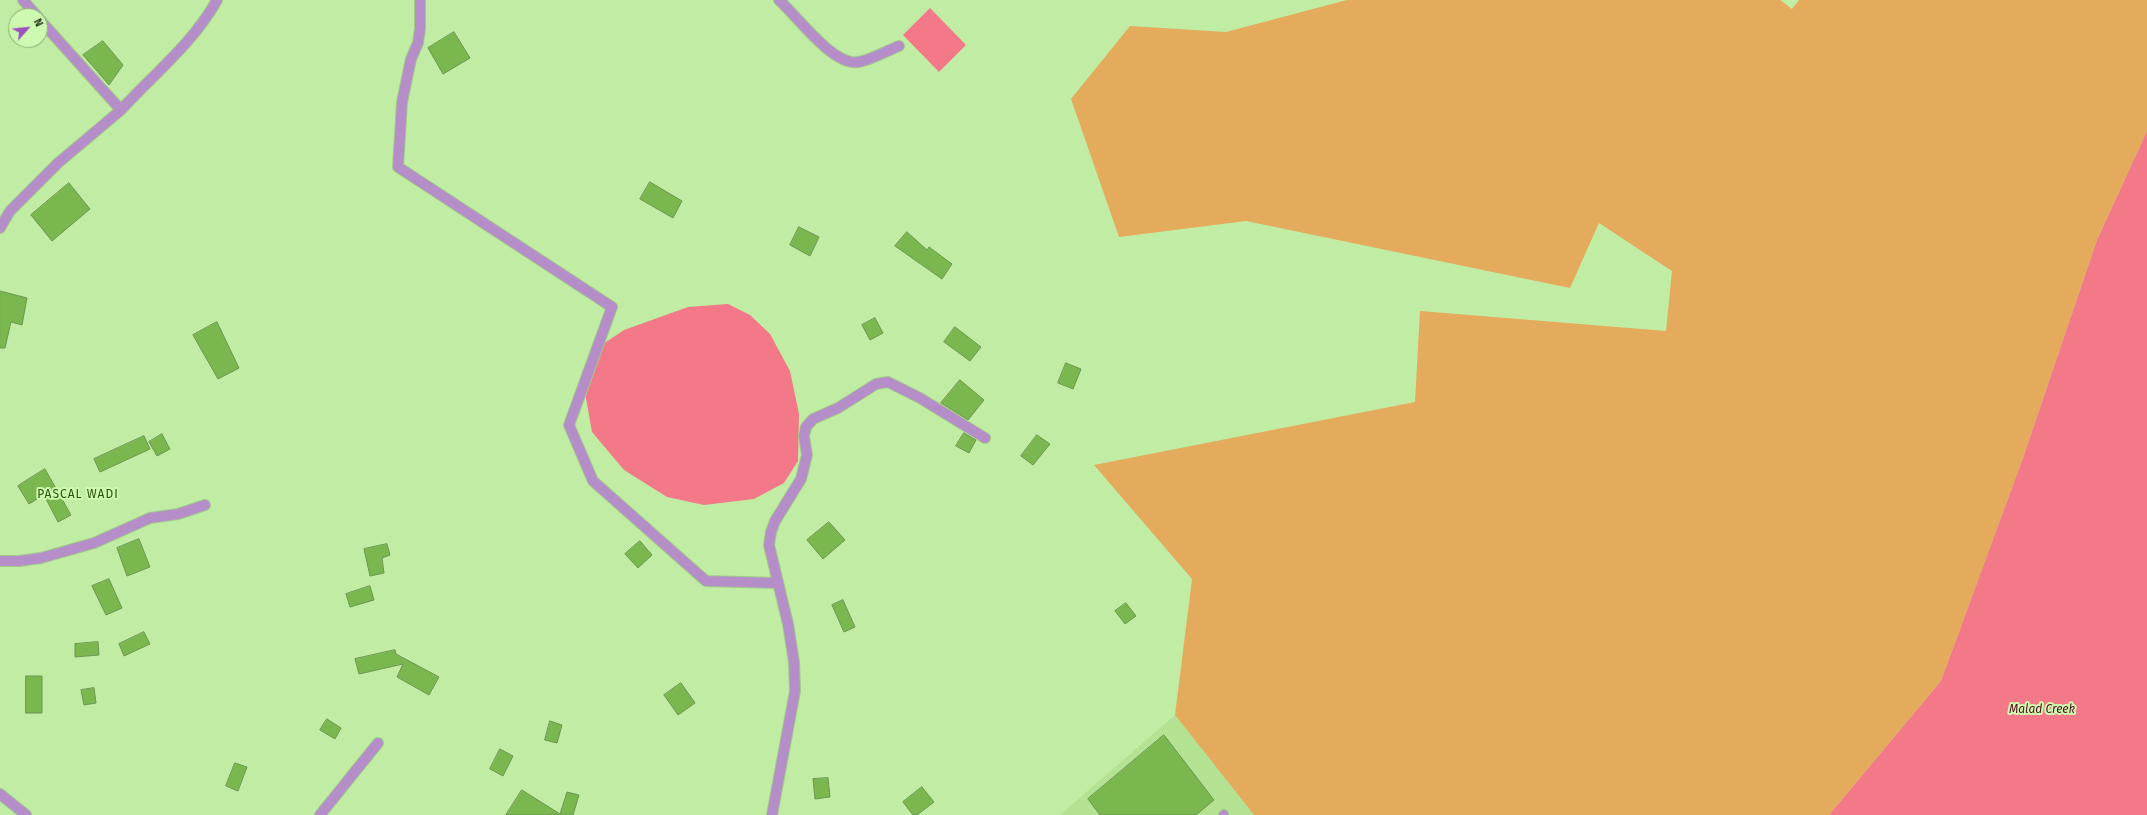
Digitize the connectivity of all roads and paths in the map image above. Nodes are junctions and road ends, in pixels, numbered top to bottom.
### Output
1 (22, 0) edge
2 (217, 0) edge
3 (420, 0) edge
4 (779, 0) edge
5 (30, 8) edge
6 (48, 29) edge
7 (899, 46) dead end
8 (121, 110) junction
9 (0, 228) edge
10 (985, 438) dead end
11 (205, 505) dead end
12 (0, 561) edge
13 (778, 583) junction
14 (378, 743) dead end
15 (0, 794) edge
16 (26, 815) edge
17 (320, 815) edge
18 (772, 815) edge

1 - 5 street
2 - 8 street
3 - 13 street
4 - 7 street
6 - 8 street
8 - 9 street
10 - 13 street
11 - 12 street
13 - 18 street
14 - 17 street
15 - 16 street

